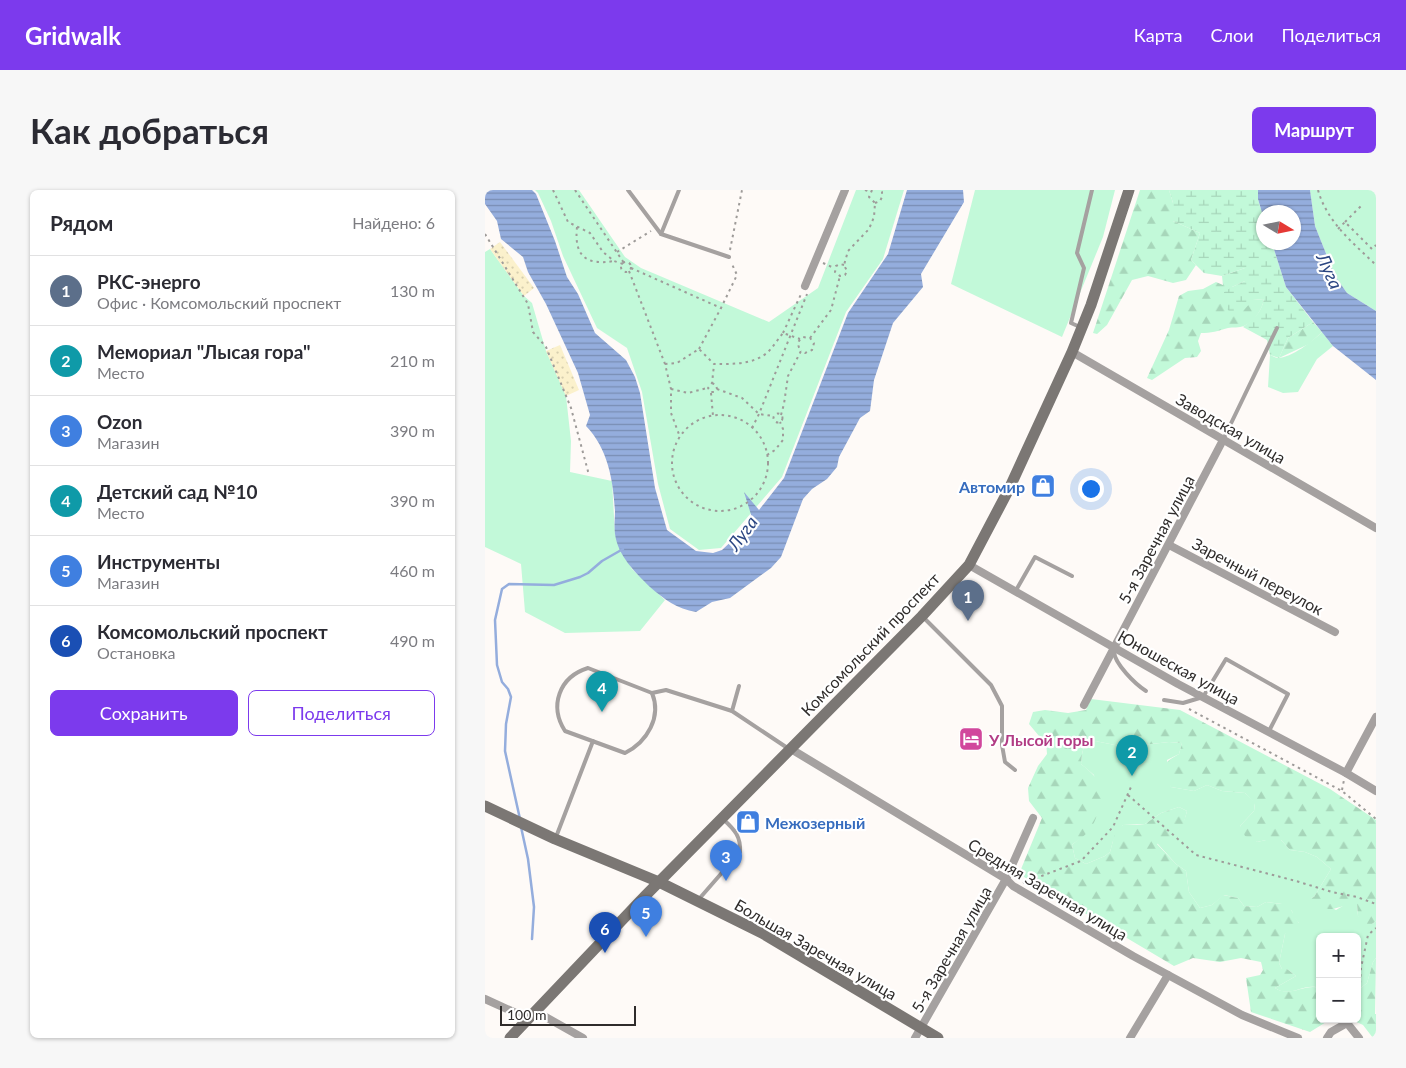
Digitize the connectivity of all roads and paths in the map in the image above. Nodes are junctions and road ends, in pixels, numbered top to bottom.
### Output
1 (553, 190) edge
2 (575, 190) edge
3 (629, 190) edge
4 (679, 190) edge
5 (742, 190) edge
6 (845, 190) edge
7 (865, 190) edge
8 (879, 190) edge
9 (1092, 190) edge
10 (1129, 190) edge
11 (1318, 190) edge
12 (871, 191) edge
13 (875, 203) junction
14 (1361, 206) dead end
15 (1345, 222) junction
16 (577, 226) junction
17 (656, 227) junction
18 (1338, 229) junction
19 (485, 234) edge
20 (661, 234) junction
21 (1376, 245) edge
22 (617, 252) junction
23 (729, 257) junction
24 (614, 261) junction
25 (821, 262) dead end
26 (623, 263) junction
27 (844, 265) junction
28 (1376, 265) edge
29 (835, 268) junction
30 (630, 270) junction
31 (840, 276) junction
32 (807, 288) junction
33 (721, 308) junction
34 (1082, 328) junction
35 (1277, 328) dead end
36 (783, 333) junction
37 (790, 336) junction
38 (810, 338) junction
39 (800, 339) junction
40 (700, 351) junction
41 (801, 351) junction
42 (1072, 352) junction
43 (665, 364) junction
44 (713, 364) junction
45 (712, 383) junction
46 (708, 388) junction
47 (671, 389) junction
48 (717, 389) junction
49 (711, 392) junction
50 (759, 414) junction
51 (781, 415) junction
52 (713, 416) junction
53 (773, 416) junction
54 (780, 422) junction
55 (752, 428) junction
56 (680, 437) junction
57 (1223, 440) junction
58 (767, 455) junction
59 (589, 476) dead end
60 (1376, 528) edge
61 (1169, 545) junction
62 (969, 565) junction
63 (1072, 576) dead end
64 (1015, 592) junction
65 (922, 616) junction
66 (1335, 632) dead end
67 (1113, 647) junction
68 (739, 686) dead end
69 (1145, 691) dead end
70 (652, 692) junction
71 (1203, 697) junction
72 (1164, 700) dead end
73 (1183, 703) junction
74 (1084, 705) dead end
75 (732, 711) junction
76 (1376, 717) edge
77 (1269, 731) junction
78 (593, 741) junction
79 (791, 749) junction
80 (1015, 770) dead end
81 (1346, 773) junction
82 (1131, 787) dead end
83 (1376, 791) edge
84 (1128, 795) junction
85 (485, 806) edge
86 (723, 818) junction
87 (1033, 818) dead end
88 (1376, 819) edge
89 (555, 839) junction
90 (1007, 879) junction
91 (659, 882) junction
92 (1013, 886) junction
93 (697, 902) junction
94 (1376, 904) edge
95 (1376, 928) edge
96 (1168, 975) junction
97 (1360, 978) edge
98 (485, 999) edge
99 (531, 1014) junction
100 (918, 1033) edge
101 (1329, 1035) edge
102 (510, 1038) edge
103 (583, 1038) edge
104 (938, 1038) edge
105 (1130, 1038) edge
106 (1298, 1038) edge
107 (1359, 1038) edge

1 - 16 path
2 - 22 path
3 - 17 lane
4 - 20 lane
5 - 23 path
6 - 32 street
7 - 12 path
8 - 13 path
9 - 34 lane
10 - 34 main road, Комсомольский проспект
11 - 18 path
12 - 13 path
13 - 27 path
14 - 15 path
15 - 18 path
15 - 21 path
16 - 24 path
16 - 24 path
17 - 20 lane
17 - 22 path
18 - 28 path
19 - 59 path
20 - 23 lane
22 - 26 path
23 - 33 path
24 - 26 path
25 - 29 path
26 - 30 path
26 - 30 path
27 - 29 path
27 - 31 path
29 - 31 path
30 - 33 path
30 - 43 path
31 - 38 path
32 - 36 path
32 - 37 path
33 - 40 path
34 - 42 main road, Комсомольский проспект
35 - 57 lane
36 - 37 path
36 - 44 path
37 - 39 path
37 - 50 path
38 - 39 path
38 - 41 path
39 - 41 path
40 - 43 path
40 - 44 path
41 - 51 path
42 - 57 street, Заводская улица
42 - 62 main road, Комсомольский проспект
43 - 47 path
44 - 45 path
45 - 46 path
45 - 48 path
46 - 47 path
46 - 49 path
47 - 56 path
48 - 49 path
48 - 50 path
49 - 52 path
50 - 53 path
50 - 55 path
51 - 53 path
51 - 54 path
52 - 55 path
52 - 56 path
53 - 54 path
54 - 58 path
55 - 58 path
56 - 58 path
57 - 60 street, Заводская улица
57 - 61 street, 5-я Заречная улица
61 - 66 street, Заречный переулок
61 - 67 street, 5-я Заречная улица
62 - 64 street, Юношеская улица
62 - 65 main road, Комсомольский проспект
63 - 64 lane
64 - 67 street, Юношеская улица
65 - 79 main road, Комсомольский проспект
65 - 80 lane
67 - 69 lane
67 - 71 street, Юношеская улица
67 - 74 street, 5-я Заречная улица
68 - 75 lane
70 - 75 lane
70 - 78 lane
70 - 78 lane
71 - 73 lane
71 - 77 street, Юношеская улица
71 - 77 lane
72 - 73 lane
73 - 88 path
75 - 79 lane
76 - 81 street
77 - 81 street, Юношеская улица
78 - 89 lane
79 - 86 main road, Комсомольский проспект
79 - 90 street, Средняя Заречная улица
81 - 83 street, Юношеская улица
82 - 84 path
84 - 92 path
84 - 94 path
85 - 89 main road, Большая Заречная улица
86 - 91 main road, Комсомольский проспект
86 - 93 lane
87 - 90 street, 5-я Заречная улица
89 - 91 main road, Большая Заречная улица
90 - 92 street, Средняя Заречная улица
90 - 100 street, 5-я Заречная улица
91 - 93 main road, Большая Заречная улица
91 - 99 main road, Комсомольский проспект
92 - 96 street, Средняя Заречная улица
93 - 100 main road, Большая Заречная улица
95 - 97 path
96 - 105 street
96 - 106 street, Средняя Заречная улица
98 - 99 street
99 - 102 main road, Комсомольский проспект
99 - 103 street
100 - 104 main road, Большая Заречная улица
101 - 107 street

